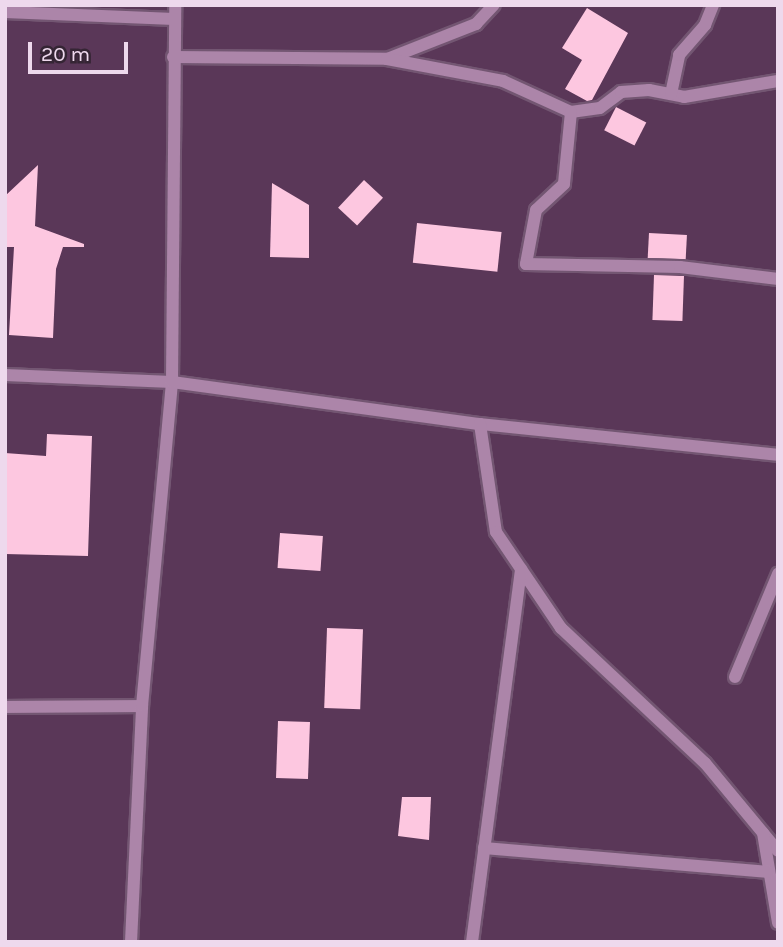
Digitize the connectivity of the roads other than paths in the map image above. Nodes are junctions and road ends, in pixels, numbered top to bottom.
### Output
1 (494, 5) edge
2 (713, 5) edge
3 (5, 12) edge
4 (175, 12) edge
5 (173, 57) junction
6 (387, 59) junction
7 (778, 81) edge
8 (671, 94) junction
9 (571, 112) junction
10 (778, 279) edge
11 (5, 375) edge
12 (172, 382) junction
13 (480, 424) junction
14 (778, 455) edge
15 (521, 569) junction
16 (778, 574) edge
17 (735, 677) dead end
18 (142, 706) junction
19 (5, 707) edge
20 (763, 829) junction
21 (484, 848) junction
22 (778, 851) edge
23 (769, 872) junction
24 (778, 923) edge
25 (131, 942) edge
26 (471, 942) edge

1 - 6 street
2 - 8 street
3 - 4 street
4 - 5 street
5 - 6 street
5 - 12 street
6 - 9 street
7 - 8 street
8 - 9 street
9 - 10 street
11 - 12 street
12 - 13 street
12 - 18 street
13 - 14 street
13 - 15 street
15 - 20 street
15 - 21 street
16 - 17 street
18 - 19 street
18 - 25 street
20 - 22 street
20 - 23 street
21 - 23 street
21 - 26 street
23 - 24 street

